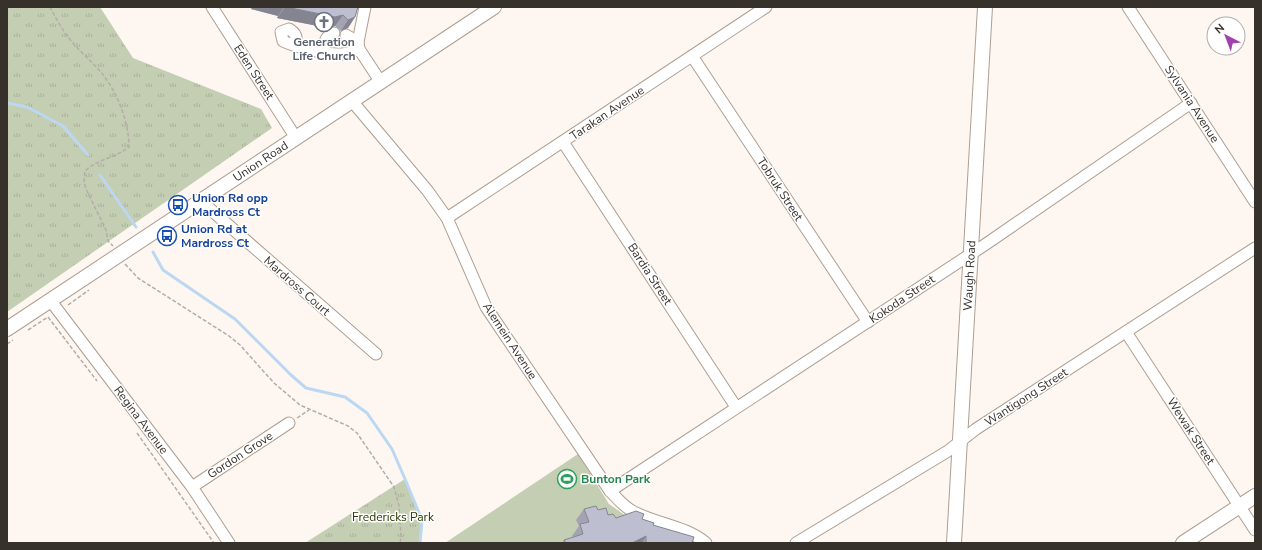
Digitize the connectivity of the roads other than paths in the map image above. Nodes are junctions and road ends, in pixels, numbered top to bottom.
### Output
1 (212, 7) edge
2 (365, 7) edge
3 (494, 7) edge
4 (766, 7) edge
5 (985, 7) edge
6 (1128, 7) edge
7 (334, 33) dead end
8 (346, 35) dead end
9 (296, 46) dead end
10 (358, 46) junction
11 (324, 52) junction
12 (692, 56) junction
13 (380, 81) junction
14 (351, 100) junction
15 (1191, 103) junction
16 (296, 138) junction
17 (563, 142) junction
18 (202, 200) junction
19 (1255, 202) edge
20 (447, 218) junction
21 (1255, 248) edge
22 (971, 253) junction
23 (50, 300) junction
24 (868, 322) junction
25 (7, 329) edge
26 (1126, 332) junction
27 (376, 354) dead end
28 (736, 407) junction
29 (289, 423) road end
30 (960, 441) junction
31 (192, 487) junction
32 (610, 491) junction
33 (1255, 496) edge
34 (1239, 506) junction
35 (1255, 530) edge
36 (229, 543) edge
37 (706, 543) edge
38 (796, 543) edge
39 (954, 543) edge
40 (1183, 543) edge

1 - 16 street, Eden Street
2 - 10 street
3 - 13 main road, Union Road
4 - 12 street, Tarakan Avenue
5 - 22 main road, Waugh Road
6 - 15 street, Sylvania Avenue
7 - 11 street
8 - 10 street
9 - 11 street
10 - 11 street
10 - 13 street
12 - 17 street, Tarakan Avenue
12 - 24 street, Tobruk Street
13 - 14 main road, Union Road
14 - 16 main road, Union Road
14 - 20 street, Alemein Avenue
15 - 19 street, Sylvania Avenue
15 - 22 street, Kokoda Street
16 - 18 main road, Union Road
17 - 20 street, Tarakan Avenue
17 - 28 street, Bardia Street
18 - 23 main road, Union Road
18 - 27 street, Mardross Court
20 - 32 street, Alemein Avenue
21 - 26 street, Wantigong Street
22 - 24 street, Kokoda Street
22 - 30 main road, Waugh Road
23 - 25 main road, Union Road
23 - 31 street, Regina Avenue
24 - 28 street, Kokoda Street
26 - 30 street, Wantigong Street
26 - 34 street, Wewak Street
28 - 32 street, Kokoda Street
29 - 31 street, Gordon Grove
30 - 38 street, Wantigong Street
30 - 39 main road, Waugh Road
31 - 36 street, Regina Avenue
32 - 37 street, Alemein Avenue
33 - 34 main road
34 - 35 street, Wewak Street
34 - 40 main road

